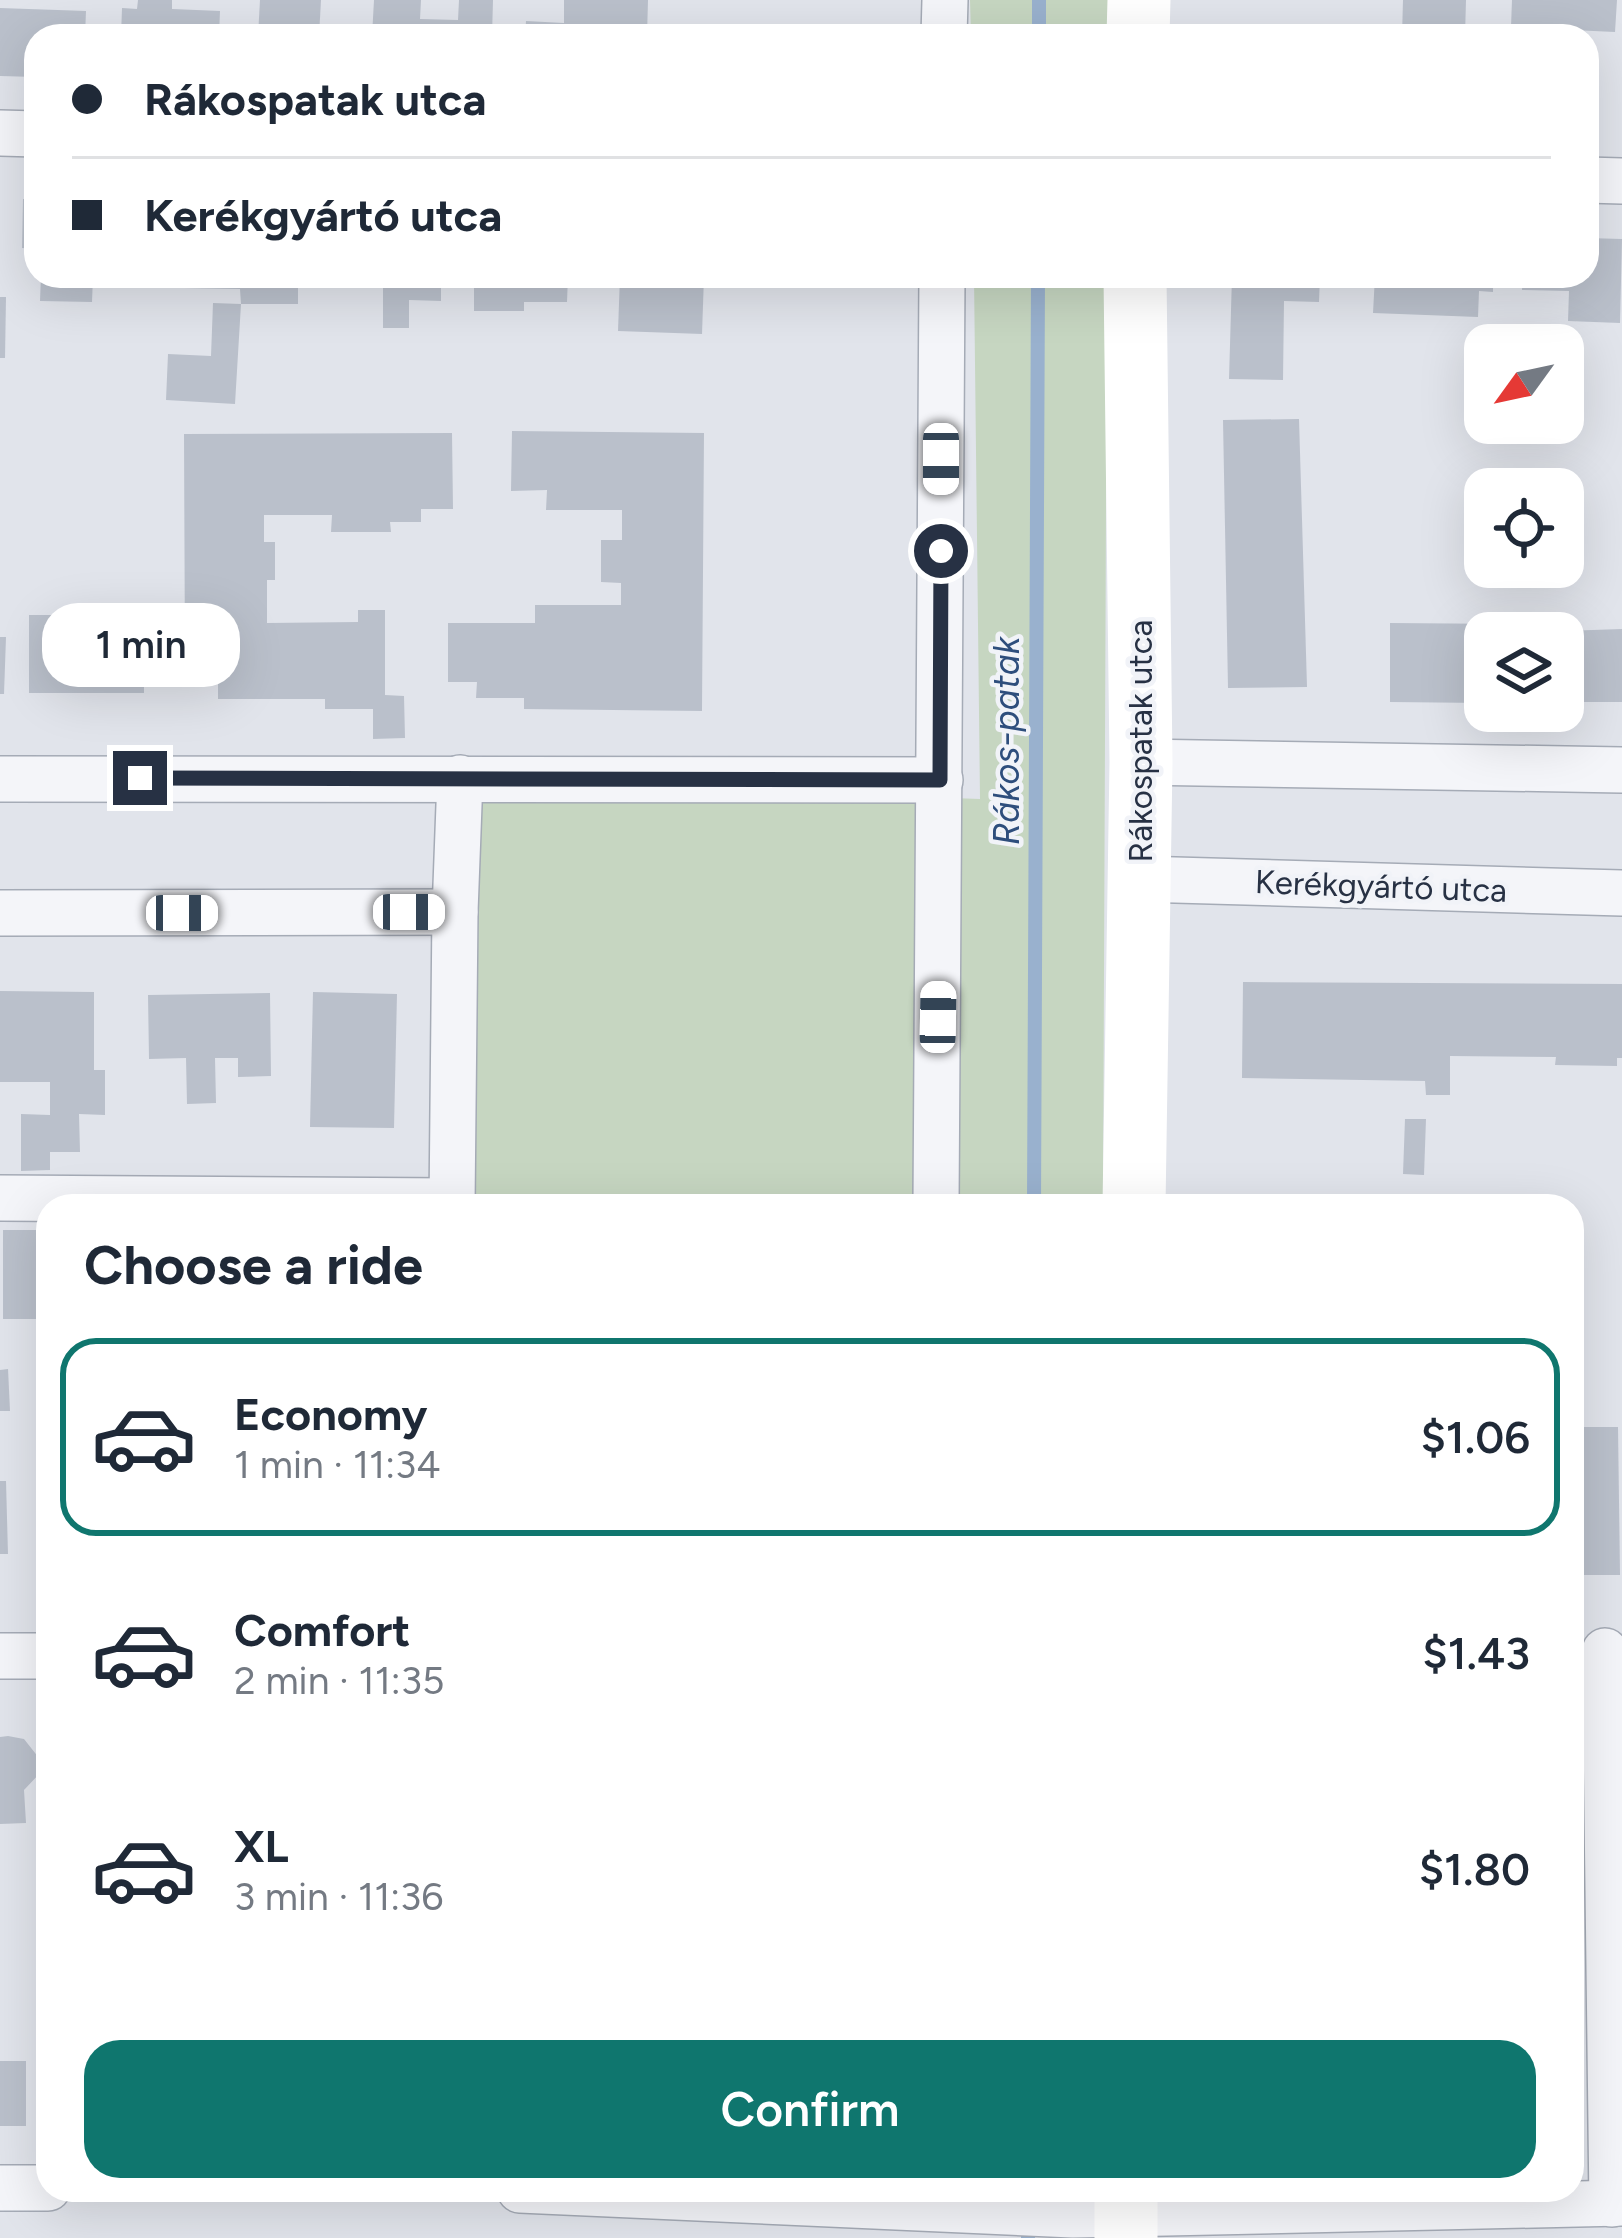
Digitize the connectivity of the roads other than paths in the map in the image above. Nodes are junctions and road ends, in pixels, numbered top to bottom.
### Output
1 (942, 288) edge
2 (1136, 288) edge
3 (1142, 762) junction
4 (1622, 770) edge
5 (460, 778) junction
6 (0, 779) edge
7 (940, 780) junction
8 (1140, 879) junction
9 (1622, 893) edge
10 (454, 912) junction
11 (0, 913) edge
12 (452, 1194) edge
13 (936, 1194) edge
14 (1134, 1194) edge
15 (0, 1198) edge
16 (36, 1198) edge
17 (1600, 1651) edge
18 (0, 1656) edge
19 (36, 1656) edge
20 (0, 2188) edge
21 (36, 2188) edge
22 (742, 2202) edge
23 (1617, 2204) edge
24 (945, 2213) edge
25 (1113, 2215) edge

1 - 7 street
2 - 3 street, Rákospatak utca
3 - 4 street
3 - 8 street, Rákospatak utca
5 - 6 street
5 - 7 street
5 - 10 street
7 - 13 street
8 - 9 street, Kerékgyártó utca
8 - 14 street, Rákospatak utca
10 - 11 street
10 - 12 street
15 - 16 street
17 - 23 street
18 - 19 street
20 - 21 street
22 - 24 street
23 - 25 street
24 - 25 street

